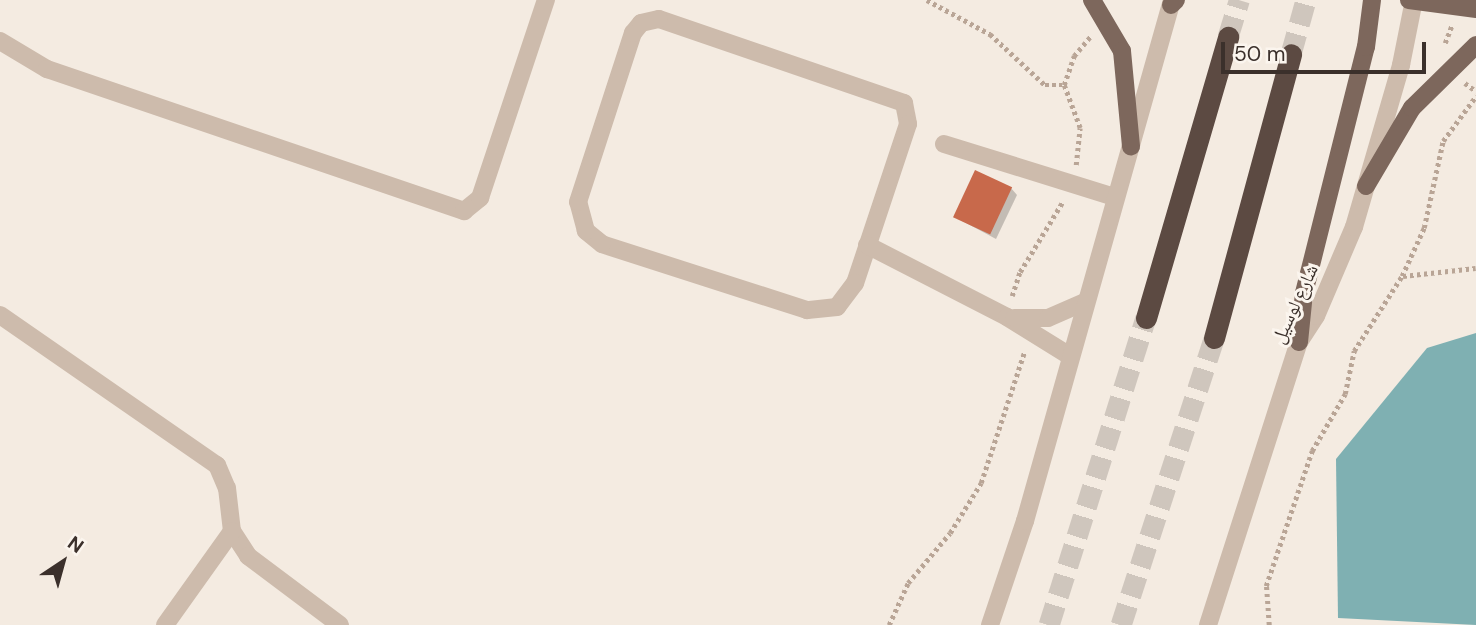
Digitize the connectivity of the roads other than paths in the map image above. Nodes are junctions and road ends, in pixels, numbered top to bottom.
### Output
1 (546, 0) edge
2 (1092, 0) edge
3 (1372, 0) edge
4 (1412, 0) edge
5 (1173, 2) edge
6 (1476, 9) edge
7 (1228, 37) tunnel mouth
8 (0, 41) edge
9 (1476, 45) edge
10 (1291, 54) tunnel mouth
11 (944, 144) dead end
12 (1131, 147) junction
13 (1366, 186) junction
14 (1114, 197) junction
15 (867, 245) junction
16 (1085, 302) junction
17 (0, 315) edge
18 (1007, 317) junction
19 (1146, 318) tunnel mouth
20 (1214, 338) tunnel mouth
21 (1299, 342) junction
22 (1070, 356) junction
23 (232, 531) junction
24 (165, 625) edge
25 (340, 625) edge
26 (990, 625) edge
27 (1208, 625) edge

1 - 8 street
2 - 12 main road
3 - 21 main road
4 - 6 main road
4 - 13 street, شارع لوسيل
5 - 12 street
7 - 19 highway
9 - 13 main road
10 - 20 highway
11 - 14 street
12 - 14 street
13 - 21 street, شارع لوسيل
14 - 16 street
15 - 15 street
15 - 18 street
16 - 18 street
16 - 22 street
17 - 23 street
18 - 22 street
21 - 27 street, شارع لوسيل
22 - 26 street
23 - 24 street
23 - 25 street

